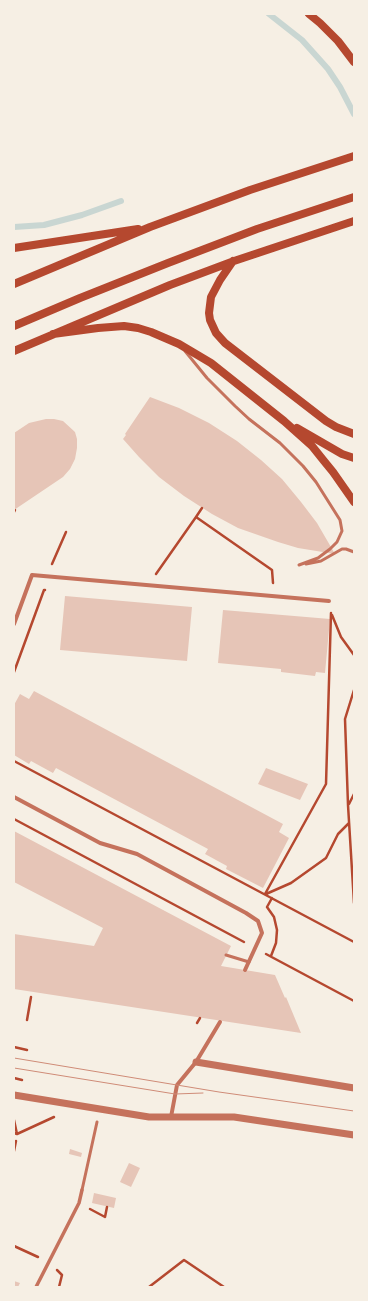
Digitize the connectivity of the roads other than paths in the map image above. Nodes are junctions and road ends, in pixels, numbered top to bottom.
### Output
1 (309, 14) edge
2 (316, 14) edge
3 (320, 23) junction
4 (354, 62) edge
5 (354, 156) edge
6 (354, 197) edge
7 (354, 221) edge
8 (150, 227) junction
9 (14, 248) edge
10 (234, 261) junction
11 (14, 284) edge
12 (14, 326) edge
13 (53, 334) junction
14 (179, 344) junction
15 (25, 346) junction
16 (14, 351) edge
17 (14, 357) edge
18 (284, 421) junction
19 (354, 434) edge
20 (354, 458) edge
21 (354, 502) edge
22 (354, 552) edge
23 (329, 601) dead end
24 (14, 624) edge
25 (14, 797) edge
26 (226, 955) dead end
27 (249, 962) junction
28 (245, 970) dead end
29 (220, 1022) dead end
30 (196, 1062) junction
31 (354, 1088) edge
32 (14, 1095) edge
33 (171, 1118) junction
34 (97, 1122) dead end
35 (354, 1135) edge
36 (82, 1190) joint
37 (36, 1287) edge

1 - 3 main road
2 - 3 lane
3 - 4 main road
5 - 8 main road
6 - 12 main road
7 - 10 main road
8 - 9 main road
8 - 11 main road
10 - 13 main road
10 - 19 main road
13 - 14 main road
13 - 15 main road
14 - 18 main road
14 - 22 lane
15 - 16 main road
15 - 17 lane
18 - 20 main road
18 - 21 main road
23 - 24 street
25 - 27 street
26 - 27 lane
27 - 28 street
29 - 30 street
30 - 31 street
30 - 33 street
32 - 33 street
33 - 35 street
34 - 36 lane
36 - 37 street

